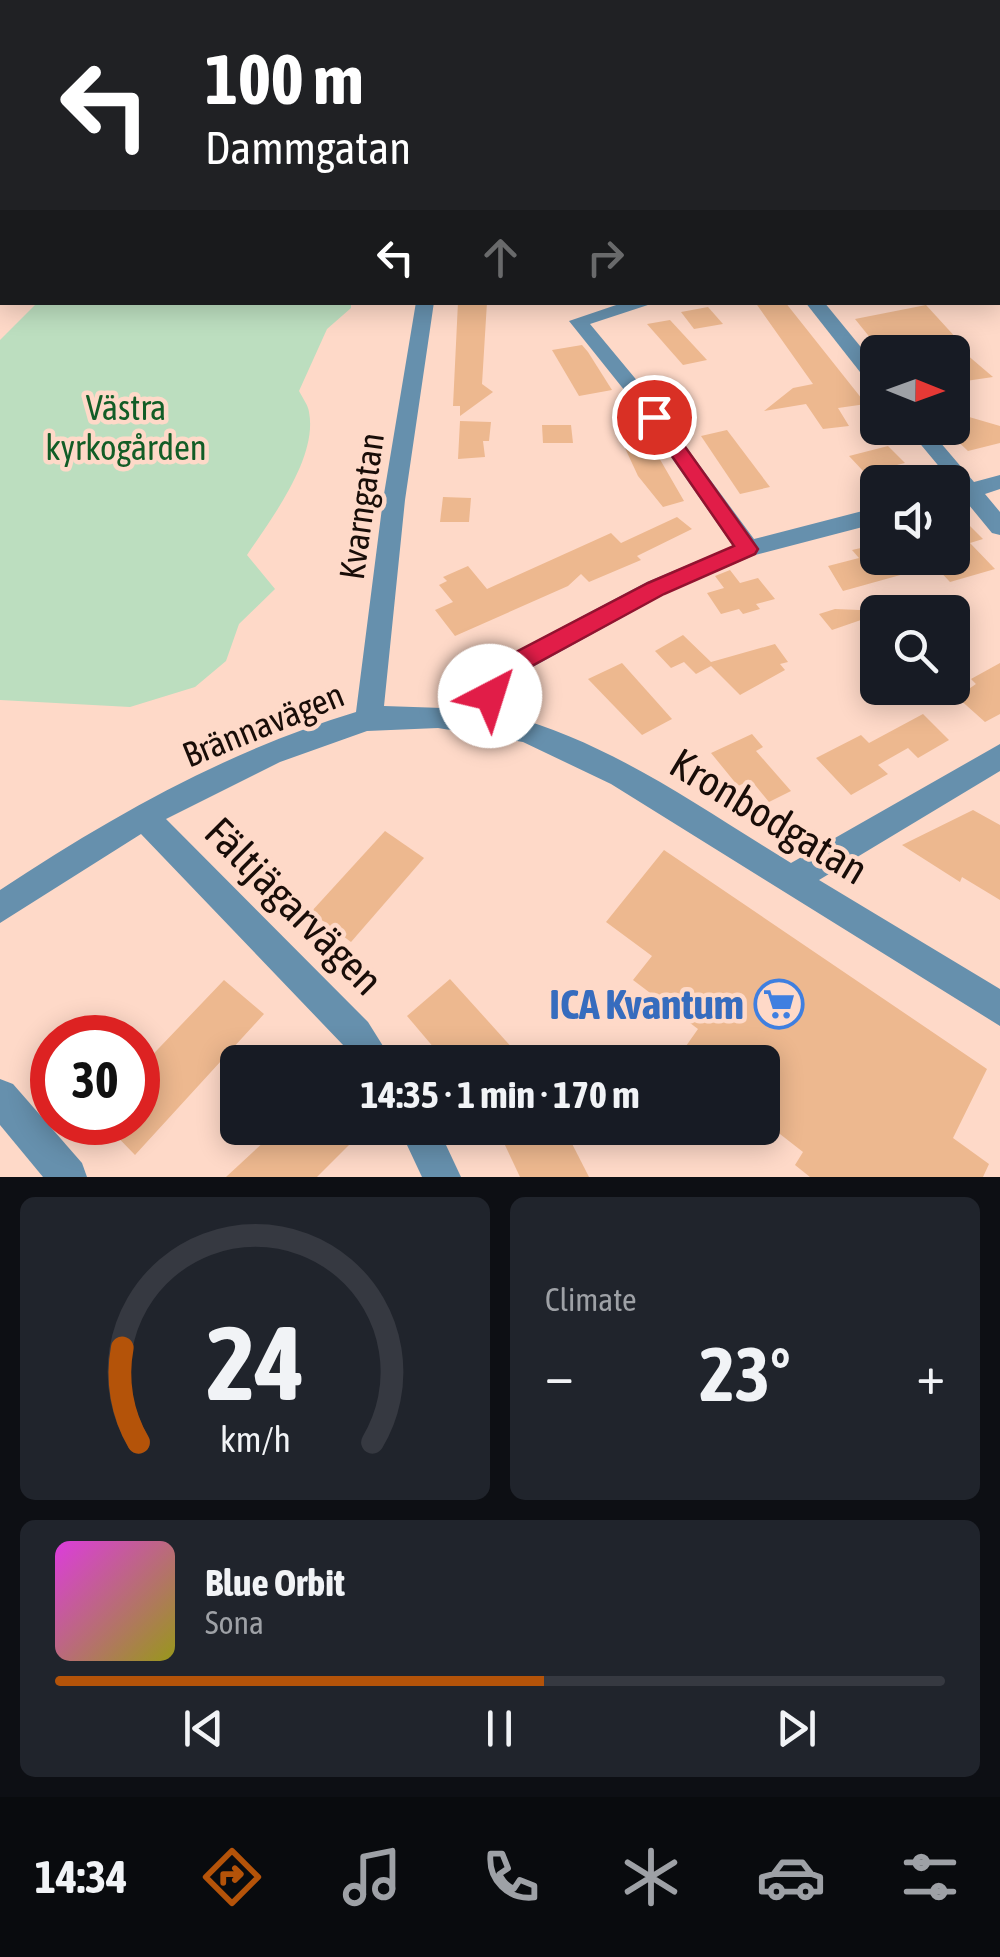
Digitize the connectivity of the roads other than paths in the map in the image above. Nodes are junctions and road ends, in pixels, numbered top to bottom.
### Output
1 (425, 305) edge
2 (634, 305) edge
3 (816, 305) edge
4 (860, 360) edge
5 (1000, 482) edge
6 (970, 491) edge
7 (970, 500) edge
8 (860, 520) edge
9 (1000, 527) edge
10 (748, 549) junction
11 (369, 720) junction
12 (481, 721) junction
13 (1000, 756) edge
14 (144, 817) junction
15 (793, 879) junction
16 (0, 908) edge
17 (1000, 1010) edge
18 (363, 1045) edge
19 (0, 1097) edge
20 (426, 1145) edge
21 (68, 1177) edge
22 (442, 1177) edge

1 - 11 street, Kvarngatan
2 - 10 street
3 - 4 street
5 - 6 street
7 - 9 street
8 - 10 street
10 - 12 street
11 - 12 street, Brännavägen
11 - 14 street, Brännavägen
12 - 15 street, Kronbodgatan
13 - 15 street
14 - 16 street, Brännavägen
14 - 18 street, Fältjägarvägen
15 - 17 street, Kronbodgatan
19 - 21 street
20 - 22 street

